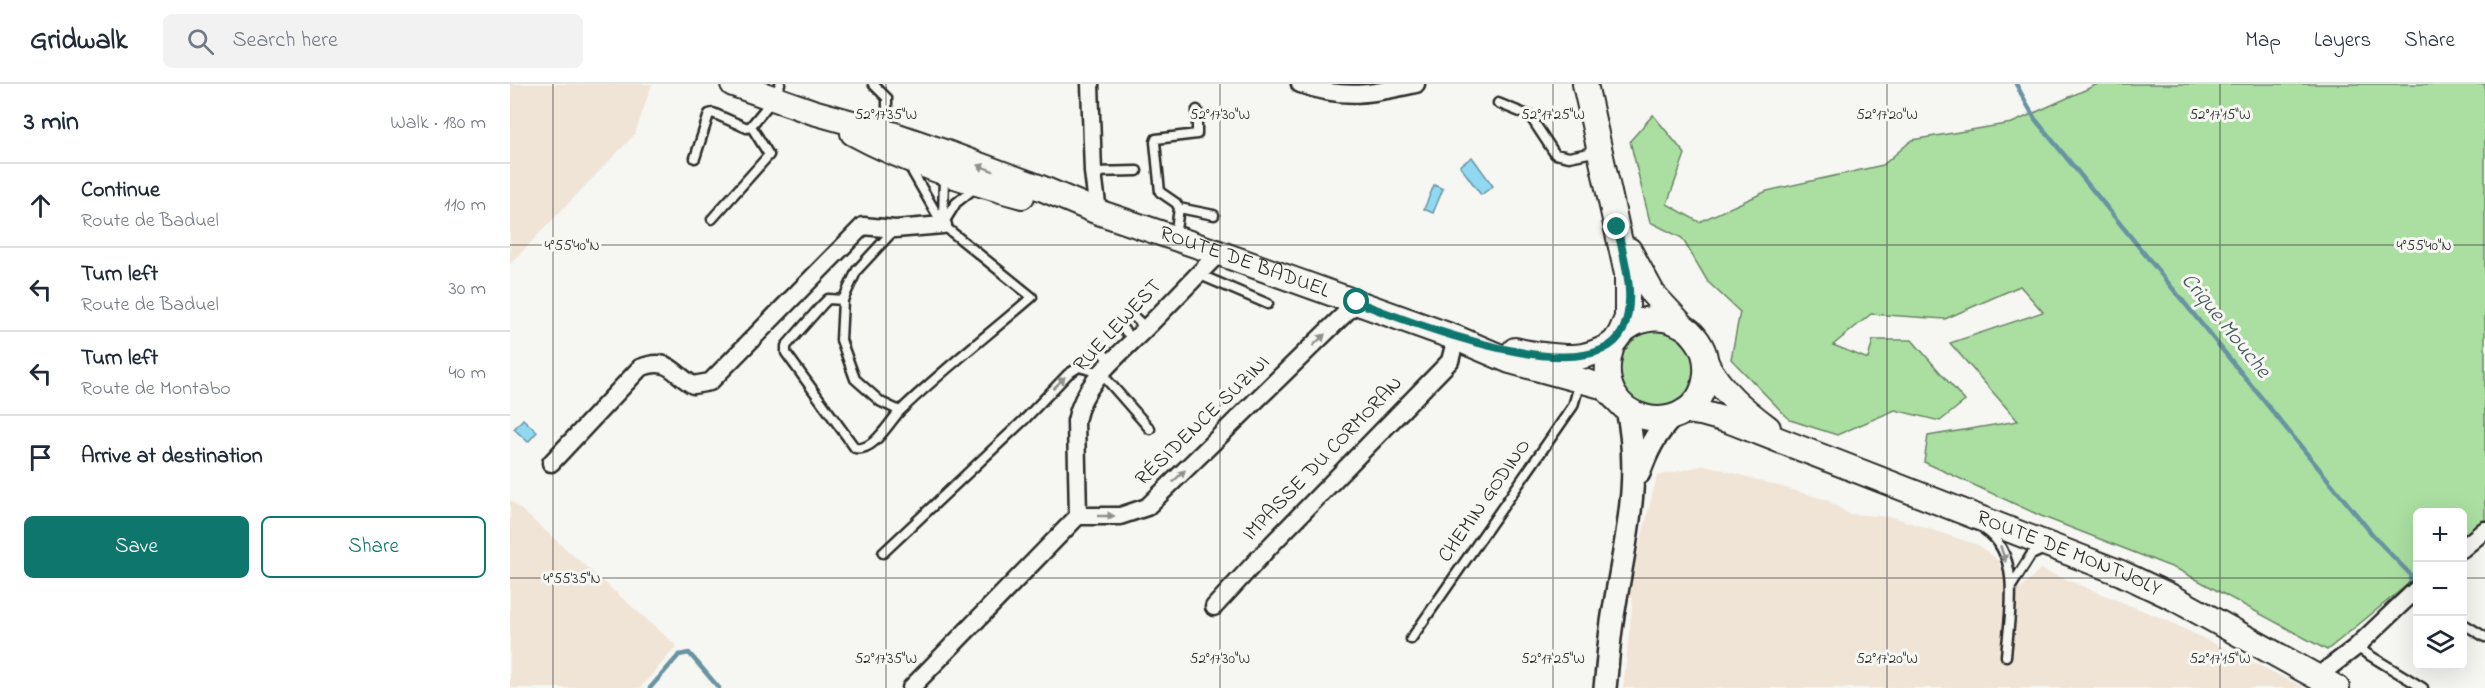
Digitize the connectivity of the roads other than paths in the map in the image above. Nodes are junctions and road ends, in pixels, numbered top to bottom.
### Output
1 (734, 84) edge
2 (873, 84) edge
3 (1090, 84) edge
4 (1300, 84) edge
5 (1416, 84) edge
6 (1585, 84) edge
7 (769, 90) edge
8 (1498, 103) dead end
9 (1197, 110) dead end
10 (813, 111) junction
11 (751, 126) junction
12 (886, 132) junction
13 (1599, 151) junction
14 (695, 158) dead end
15 (906, 158) junction
16 (944, 162) junction
17 (1137, 171) dead end
18 (1093, 172) junction
19 (981, 185) junction
20 (1179, 208) junction
21 (1098, 212) junction
22 (1214, 215) dead end
23 (712, 219) dead end
24 (943, 225) junction
25 (1617, 227) junction
26 (895, 229) junction
27 (1175, 238) junction
28 (1219, 253) junction
29 (1198, 274) junction
30 (843, 300) junction
31 (1357, 302) junction
32 (1268, 304) dead end
33 (1131, 314) dead end
34 (1119, 325) dead end
35 (1683, 325) junction
36 (1140, 334) junction
37 (1456, 338) junction
38 (1617, 338) junction
39 (1097, 347) dead end
40 (1707, 363) junction
41 (1106, 367) junction
42 (1576, 378) junction
43 (1621, 404) junction
44 (900, 411) junction
45 (1678, 414) junction
46 (1150, 429) dead end
47 (1789, 444) junction
48 (551, 463) dead end
49 (1634, 488) junction
50 (1949, 507) junction
51 (1078, 516) junction
52 (2485, 530) edge
53 (2053, 546) junction
54 (2467, 546) edge
55 (883, 553) dead end
56 (2012, 585) junction
57 (2413, 595) edge
58 (1214, 608) dead end
59 (2467, 626) edge
60 (2485, 637) edge
61 (1411, 639) dead end
62 (2356, 647) junction
63 (2006, 656) dead end
64 (2327, 682) edge
65 (911, 688) edge
66 (1605, 688) edge
67 (2423, 688) edge

1 - 7 main road, ROUTE DE BADUEL
2 - 12 lane
3 - 18 street
4 - 5 street
6 - 13 main road
7 - 10 main road, ROUTE DE BADUEL
7 - 11 lane
8 - 13 lane
9 - 20 lane
10 - 12 main road, ROUTE DE BADUEL
10 - 15 main road, ROUTE DE BADUEL
11 - 14 lane
11 - 23 lane
12 - 16 main road, ROUTE DE BADUEL
13 - 25 main road
15 - 16 main road, ROUTE DE BADUEL
15 - 24 lane
16 - 19 main road, ROUTE DE BADUEL
21 -> 16 main road, ROUTE DE BADUEL
16 - 24 lane
17 - 18 lane
18 - 21 street
19 - 21 main road, ROUTE DE BADUEL
19 - 24 lane
20 - 22 lane
20 - 27 lane
21 - 27 main road, ROUTE DE BADUEL
24 - 26 street
24 - 44 lane
25 - 35 main road
25 - 38 main road
26 - 30 lane
26 - 48 street
27 - 28 main road, ROUTE DE BADUEL
28 - 29 street, RUE LEWEST
28 - 31 main road, ROUTE DE BADUEL
29 - 32 lane
29 - 36 street, RUE LEWEST
30 - 44 lane
30 - 44 lane
31 - 37 main road, ROUTE DE BADUEL
51 -> 31 street, RÉSIDENCE SUZINI
33 - 36 lane
34 - 36 lane
35 - 38 main road
35 - 40 main road
36 - 41 street, RUE LEWEST
37 - 38 main road, ROUTE DE BADUEL
37 - 42 main road, ROUTE DE BADUEL
37 - 58 street, IMPASSE DU CORMORAN
38 - 43 main road
39 - 41 lane
40 - 45 main road
40 - 47 main road, ROUTE DE MONTJOLY
41 - 46 lane
41 - 51 street, RUE LEWEST
55 -> 41 lane
42 - 43 main road, ROUTE DE BADUEL
42 - 61 lane, CHEMIN GODINO
43 - 45 main road
43 - 49 street
45 - 47 main road, ROUTE DE MONTJOLY
45 - 49 street
47 - 50 main road, ROUTE DE MONTJOLY
49 - 66 street
50 - 53 main road, ROUTE DE MONTJOLY
50 -> 56 lane
51 - 65 street
52 - 54 street
53 - 56 lane
53 - 64 main road, ROUTE DE MONTJOLY
56 - 63 lane
57 - 62 street
59 - 60 lane
62 - 64 street
62 - 67 lane

